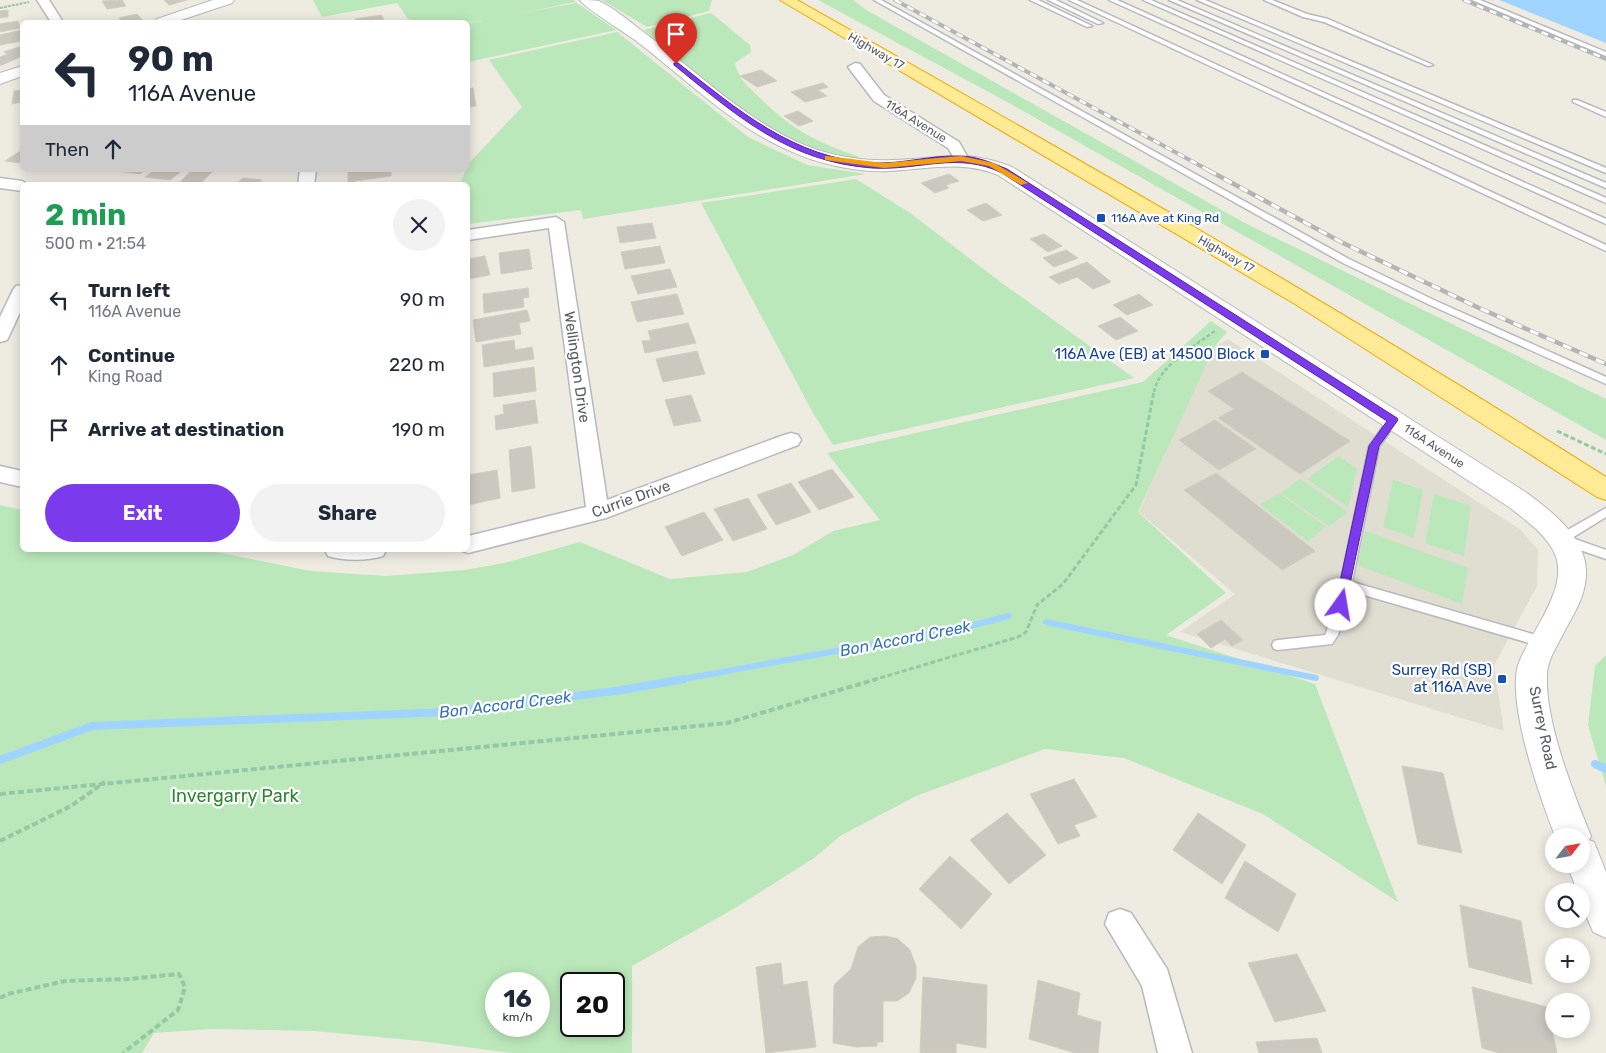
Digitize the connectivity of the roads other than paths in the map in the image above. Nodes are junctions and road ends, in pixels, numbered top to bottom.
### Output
1 (227, 0) edge
2 (587, 0) edge
3 (787, 0) edge
4 (804, 0) edge
5 (877, 0) edge
6 (1033, 0) edge
7 (1051, 0) edge
8 (1072, 0) edge
9 (1112, 0) edge
10 (1146, 0) edge
11 (1172, 0) edge
12 (1200, 0) edge
13 (1267, 0) edge
14 (1475, 0) edge
15 (37, 1) edge
16 (55, 20) edge
17 (168, 20) edge
18 (1100, 23) dead end
19 (1089, 26) dead end
20 (1606, 54) edge
21 (1430, 65) dead end
22 (855, 67) dead end
23 (20, 72) edge
24 (0, 79) edge
25 (1575, 101) dead end
26 (1606, 115) edge
27 (961, 158) junction
28 (1606, 170) edge
29 (0, 183) edge
30 (20, 186) edge
31 (1606, 186) edge
32 (1606, 201) edge
33 (1606, 222) edge
34 (470, 235) edge
35 (1606, 248) edge
36 (20, 294) edge
37 (1, 334) edge
38 (1606, 381) edge
39 (1393, 420) junction
40 (791, 440) dead end
41 (1606, 468) edge
42 (0, 474) edge
43 (20, 479) edge
44 (1606, 490) edge
45 (598, 512) junction
46 (1606, 512) edge
47 (1561, 538) junction
48 (470, 544) edge
49 (1606, 556) edge
50 (1346, 586) junction
51 (1544, 642) junction
52 (1278, 645) dead end
53 (1576, 828) edge
54 (1590, 867) edge
55 (1606, 919) edge
56 (1120, 924) dead end
57 (1175, 1053) edge

1 - 17 street
2 - 27 street
3 - 44 highway, Highway 17
4 - 41 highway, Highway 17
5 - 38 lane
6 - 19 lane
7 - 18 lane
8 - 35 lane
9 - 33 lane
10 - 32 lane
11 - 31 lane
12 - 28 lane
13 - 21 lane
14 - 20 lane
15 - 16 street
22 - 27 street, 116A Avenue
23 - 24 street
25 - 26 lane
27 - 39 street, 116A Avenue
29 - 30 street
34 - 45 street, Wellington Drive
36 - 37 street
39 - 47 street, 116A Avenue
39 - 50 lane
40 - 45 street, Currie Drive
42 - 43 street
45 - 48 street, Currie Drive
46 - 47 lane
47 - 49 lane
47 - 51 street, Surrey Road
50 - 51 lane
50 - 52 lane
51 - 53 street, Surrey Road
54 - 55 street, Surrey Road
56 - 57 street

